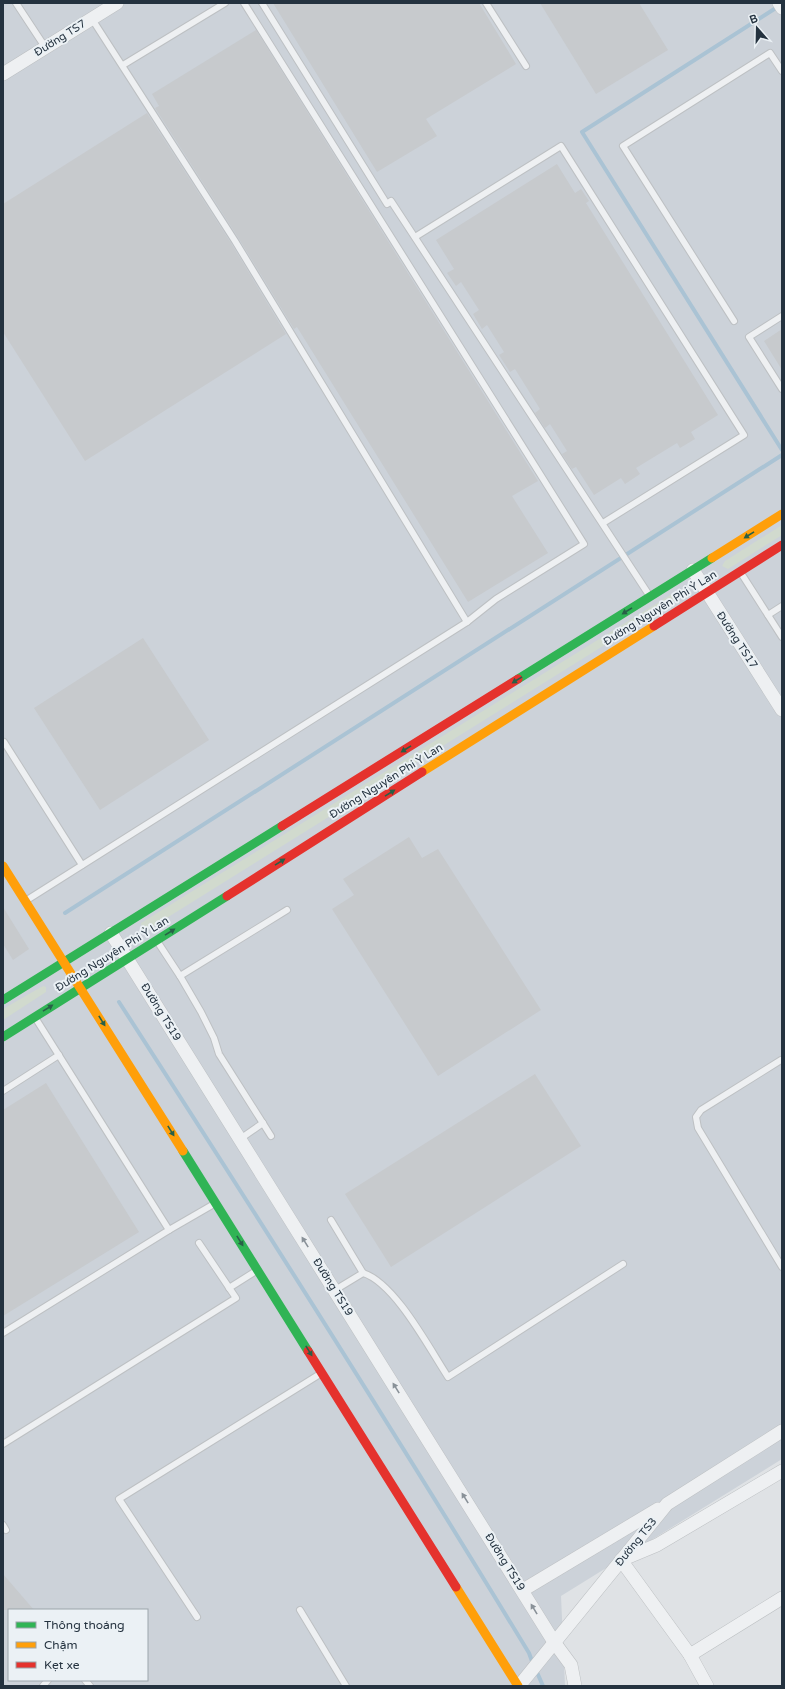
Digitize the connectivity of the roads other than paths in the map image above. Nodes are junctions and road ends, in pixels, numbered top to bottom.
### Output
1 (16, 3) edge
2 (118, 3) edge
3 (225, 3) edge
4 (244, 3) edge
5 (262, 3) edge
6 (486, 3) edge
7 (779, 3) edge
8 (782, 8) edge
9 (92, 18) junction
10 (45, 48) junction
11 (123, 65) junction
12 (526, 66) dead end
13 (782, 71) edge
14 (3, 74) edge
15 (415, 237) junction
16 (782, 316) edge
17 (734, 321) dead end
18 (782, 389) edge
19 (782, 514) edge
20 (603, 524) junction
21 (782, 545) edge
22 (693, 570) junction
23 (740, 571) junction
24 (707, 592) junction
25 (651, 597) junction
26 (782, 606) edge
27 (768, 615) junction
28 (466, 622) junction
29 (782, 637) edge
30 (782, 710) edge
31 (4, 742) dead end
32 (82, 865) junction
33 (3, 866) edge
34 (25, 901) junction
35 (287, 910) dead end
36 (111, 933) junction
37 (156, 940) junction
38 (127, 958) junction
39 (64, 962) junction
40 (180, 976) junction
41 (81, 988) junction
42 (3, 1000) edge
43 (34, 1017) junction
44 (3, 1036) edge
45 (59, 1056) junction
46 (781, 1060) dead end
47 (3, 1091) edge
48 (263, 1123) junction
49 (271, 1136) dead end
50 (240, 1139) junction
51 (216, 1203) junction
52 (331, 1220) dead end
53 (169, 1230) junction
54 (199, 1243) dead end
55 (623, 1264) dead end
56 (782, 1266) edge
57 (258, 1270) junction
58 (362, 1273) junction
59 (229, 1288) junction
60 (335, 1290) junction
61 (3, 1333) edge
62 (322, 1373) junction
63 (782, 1431) edge
64 (3, 1444) edge
65 (782, 1471) edge
66 (667, 1504) junction
67 (621, 1560) junction
68 (523, 1590) junction
69 (782, 1598) edge
70 (300, 1610) dead end
71 (197, 1617) dead end
72 (554, 1642) junction
73 (690, 1655) junction
74 (346, 1686) edge
75 (518, 1686) edge
76 (575, 1686) edge
77 (707, 1686) edge

1 - 10 lane
2 - 9 street, Đường TS7
3 - 11 lane
4 - 28 lane
5 - 15 lane
6 - 12 lane
7 - 8 street
9 - 10 street, Đường TS7
9 - 11 lane
10 - 14 street, Đường TS7
11 - 28 lane
13 - 17 lane
15 - 20 lane
15 - 20 lane
16 - 18 lane
19 -> 22 main road, Đường Nguyên Phi Ỷ Lan
20 - 25 lane
21 - 23 main road, Đường Nguyên Phi Ỷ Lan
22 - 24 street, Đường TS17
22 - 25 main road, Đường Nguyên Phi Ỷ Lan
23 - 24 main road, Đường Nguyên Phi Ỷ Lan
23 - 27 lane
24 - 30 street, Đường TS17
37 -> 24 main road, Đường Nguyên Phi Ỷ Lan
25 -> 36 main road, Đường Nguyên Phi Ỷ Lan
26 - 27 lane
27 - 29 lane
28 - 32 lane
31 - 32 lane
32 - 34 lane
33 - 34 main road
34 - 39 main road
35 - 40 lane
36 - 38 street, Đường TS19
36 - 39 main road, Đường Nguyên Phi Ỷ Lan
37 - 38 main road, Đường Nguyên Phi Ỷ Lan
37 - 40 lane
38 - 41 main road, Đường Nguyên Phi Ỷ Lan
38 - 50 street, Đường TS19
39 - 41 main road
39 - 42 main road, Đường Nguyên Phi Ỷ Lan
40 - 48 lane
43 -> 41 main road, Đường Nguyên Phi Ỷ Lan
41 -> 51 main road
43 - 44 main road, Đường Nguyên Phi Ỷ Lan
43 - 45 lane
45 - 47 lane
45 - 53 lane
46 - 56 lane
48 - 49 lane
48 - 50 lane
60 -> 50 street, Đường TS19
51 - 53 lane
51 -> 57 main road
52 - 58 lane
53 - 61 lane
54 - 59 lane
55 - 58 lane
57 - 59 lane
57 -> 62 main road
58 - 60 lane
59 - 64 lane
68 -> 60 street, Đường TS19
62 - 71 lane
62 - 75 main road
63 - 66 street, Đường TS3
65 - 67 street
66 - 67 street, Đường TS3
66 - 68 street
67 - 72 street, Đường TS3
67 - 73 street
72 -> 68 street, Đường TS19
69 - 73 street
70 - 74 lane
72 - 75 street, Đường TS3
72 - 76 street, Đường TS19
73 - 77 street

